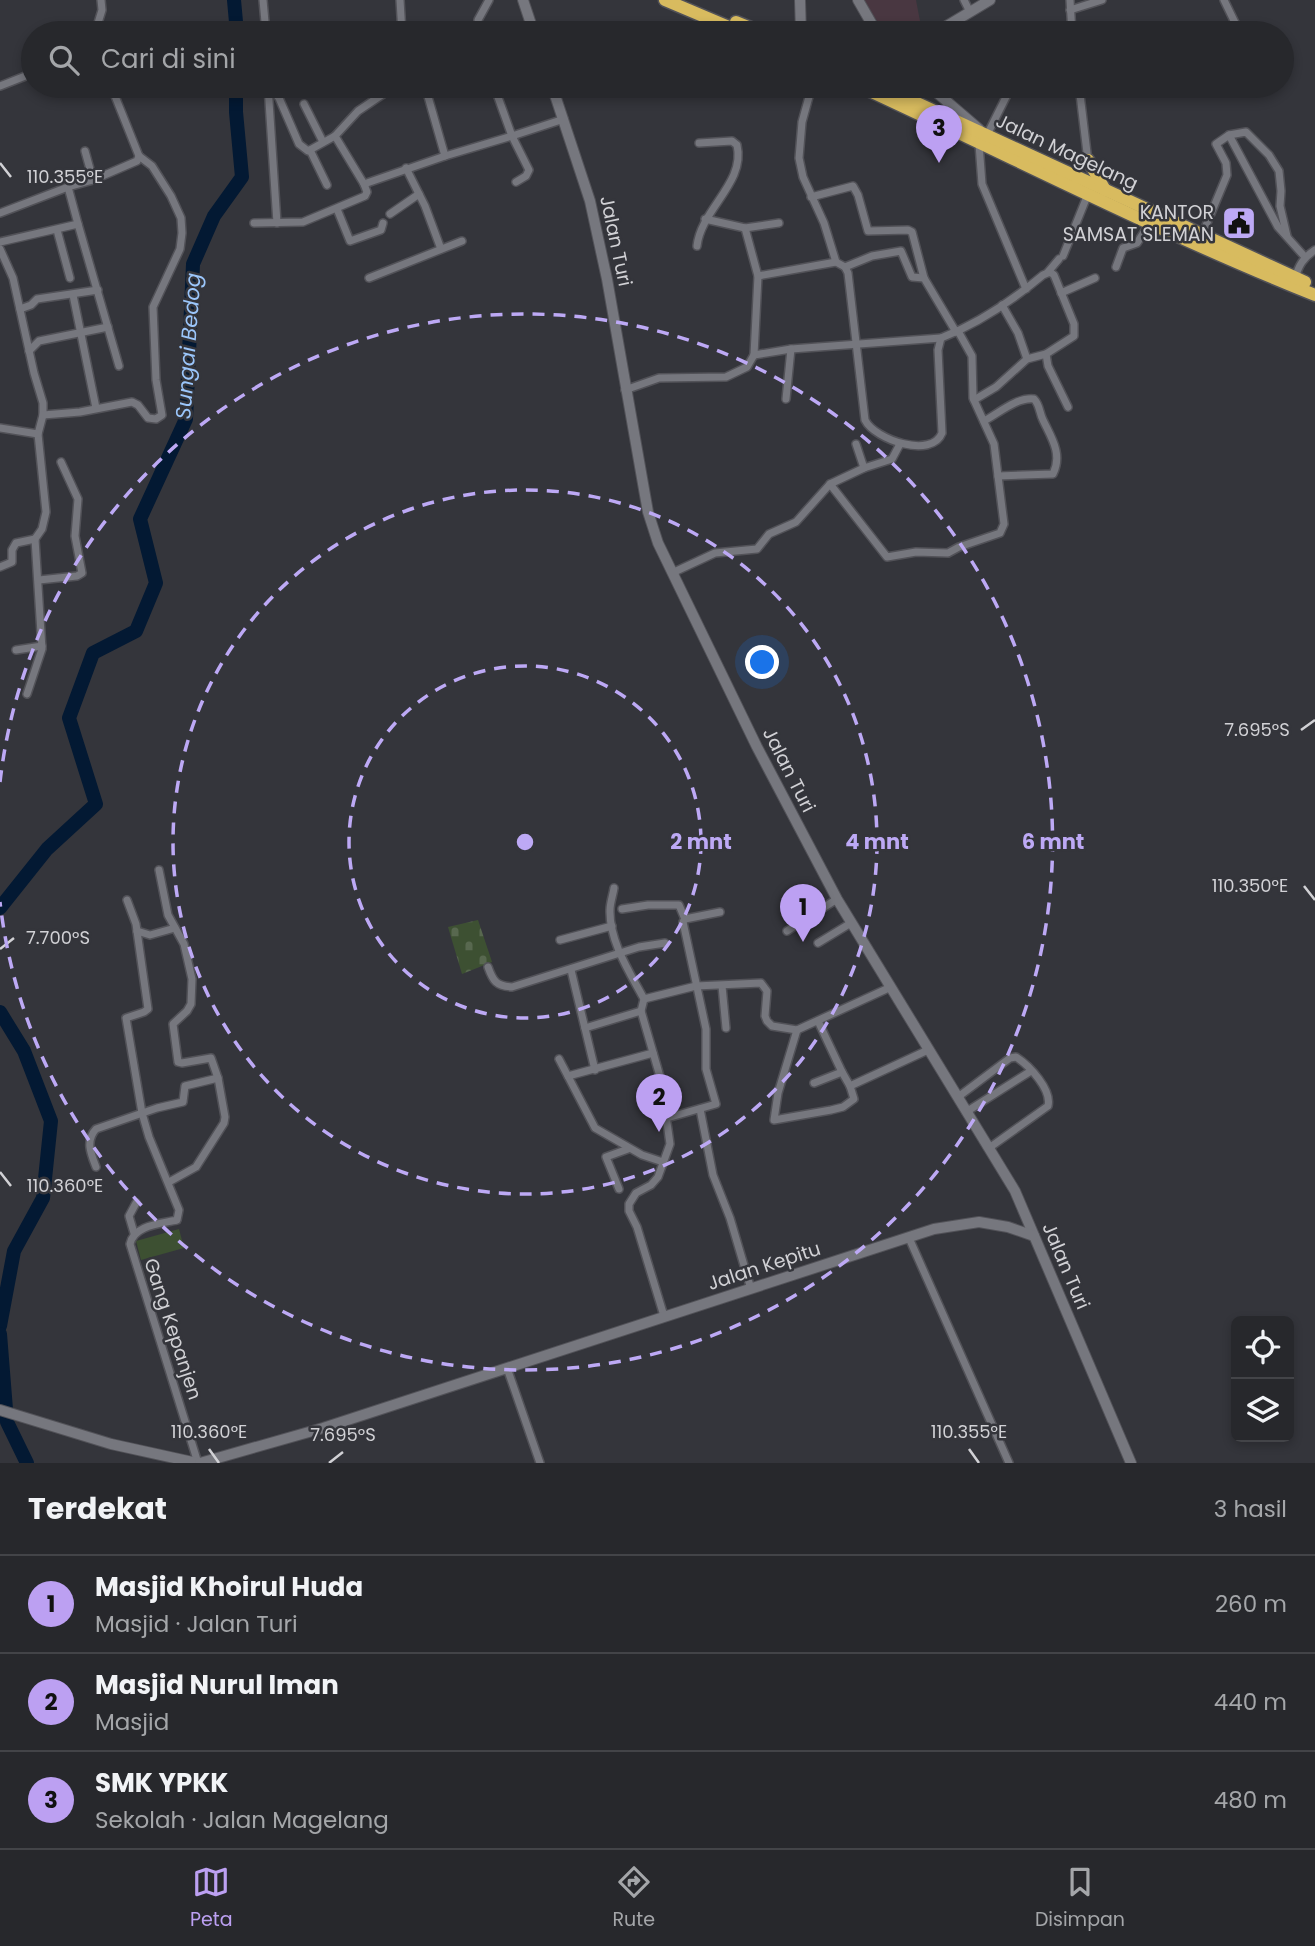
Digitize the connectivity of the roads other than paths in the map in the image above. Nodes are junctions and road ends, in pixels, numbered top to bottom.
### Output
1 (101, 0) edge
2 (262, 0) edge
3 (400, 0) edge
4 (489, 0) edge
5 (523, 0) edge
6 (665, 0) edge
7 (685, 0) edge
8 (800, 0) edge
9 (858, 0) edge
10 (964, 0) edge
11 (990, 0) edge
12 (1070, 0) edge
13 (1102, 0) edge
14 (1224, 0) edge
15 (1070, 10) junction
16 (970, 12) junction
17 (99, 21) edge
18 (265, 21) edge
19 (401, 21) edge
20 (478, 21) edge
21 (530, 21) edge
22 (715, 21) edge
23 (735, 21) edge
24 (801, 21) edge
25 (870, 21) edge
26 (955, 21) edge
27 (1071, 21) edge
28 (1234, 21) edge
29 (21, 78) edge
30 (0, 86) edge
31 (116, 98) edge
32 (270, 98) edge
33 (279, 98) edge
34 (377, 98) edge
35 (428, 98) edge
36 (498, 98) edge
37 (556, 98) edge
38 (809, 98) edge
39 (887, 98) edge
40 (906, 98) edge
41 (943, 98) edge
42 (1005, 98) edge
43 (1080, 98) edge
44 (948, 102) junction
45 (304, 104) dead end
46 (942, 115) junction
47 (564, 120) junction
48 (1230, 135) junction
49 (335, 136) junction
50 (512, 136) junction
51 (983, 140) junction
52 (323, 142) junction
53 (699, 143) dead end
54 (310, 150) junction
55 (85, 151) dead end
56 (139, 156) junction
57 (445, 156) junction
58 (1088, 160) junction
59 (406, 168) junction
60 (93, 180) junction
61 (516, 182) dead end
62 (364, 184) junction
63 (327, 185) dead end
64 (68, 187) junction
65 (1088, 188) junction
66 (1105, 190) junction
67 (419, 194) junction
68 (811, 197) junction
69 (337, 209) junction
70 (0, 213) edge
71 (390, 214) dead end
72 (705, 219) junction
73 (254, 223) dead end
74 (277, 223) junction
75 (383, 223) dead end
76 (779, 223) dead end
77 (1150, 223) junction
78 (78, 224) junction
79 (745, 228) junction
80 (57, 230) junction
81 (1202, 235) junction
82 (1287, 236) junction
83 (462, 241) dead end
84 (0, 242) edge
85 (697, 246) dead end
86 (0, 249) edge
87 (441, 249) junction
88 (1315, 250) edge
89 (1305, 257) junction
90 (836, 262) junction
91 (845, 267) junction
92 (1116, 267) dead end
93 (1048, 272) junction
94 (758, 276) junction
95 (70, 278) dead end
96 (369, 278) dead end
97 (924, 278) junction
98 (1095, 278) dead end
99 (1295, 278) junction
100 (1315, 286) edge
101 (1026, 289) junction
102 (98, 290) junction
103 (1062, 293) junction
104 (73, 295) junction
105 (1315, 295) edge
106 (1002, 304) junction
107 (20, 309) junction
108 (108, 327) junction
109 (80, 332) junction
110 (957, 332) junction
111 (941, 338) junction
112 (855, 344) junction
113 (791, 349) junction
114 (29, 351) junction
115 (1045, 354) junction
116 (754, 355) junction
117 (1027, 359) junction
118 (119, 366) dead end
119 (625, 390) junction
120 (786, 399) dead end
121 (974, 400) junction
122 (1068, 407) dead end
123 (96, 408) junction
124 (43, 415) junction
125 (984, 421) junction
126 (0, 428) edge
127 (38, 434) junction
128 (856, 444) dead end
129 (900, 444) junction
130 (61, 462) dead end
131 (864, 468) junction
132 (998, 476) junction
133 (830, 484) junction
134 (35, 539) junction
135 (0, 568) edge
136 (672, 573) junction
137 (39, 580) junction
138 (42, 646) junction
139 (16, 650) dead end
140 (27, 694) dead end
141 (159, 870) dead end
142 (614, 888) dead end
143 (837, 899) junction
144 (127, 900) dead end
145 (622, 909) dead end
146 (720, 912) dead end
147 (685, 919) junction
148 (851, 923) junction
149 (612, 926) junction
150 (175, 928) junction
151 (137, 930) junction
152 (787, 931) dead end
153 (560, 940) dead end
154 (665, 943) dead end
155 (818, 943) dead end
156 (620, 954) junction
157 (488, 967) dead end
158 (571, 970) junction
159 (696, 986) junction
160 (722, 986) junction
161 (891, 987) junction
162 (644, 999) junction
163 (641, 1011) junction
164 (818, 1021) junction
165 (584, 1028) junction
166 (726, 1028) dead end
167 (797, 1030) junction
168 (928, 1051) junction
169 (653, 1053) junction
170 (559, 1059) dead end
171 (595, 1070) junction
172 (1031, 1071) junction
173 (842, 1072) junction
174 (568, 1076) junction
175 (219, 1078) junction
176 (814, 1083) dead end
177 (850, 1086) junction
178 (958, 1097) junction
179 (699, 1109) junction
180 (966, 1112) junction
181 (142, 1113) junction
182 (667, 1118) junction
183 (989, 1148) junction
184 (628, 1149) junction
185 (663, 1162) junction
186 (96, 1167) dead end
187 (169, 1182) junction
188 (619, 1189) dead end
189 (136, 1203) dead end
190 (1026, 1216) junction
191 (1008, 1227) junction
192 (134, 1233) junction
193 (1034, 1236) junction
194 (909, 1238) junction
195 (751, 1289) junction
196 (664, 1315) junction
197 (507, 1368) junction
198 (0, 1410) edge
199 (198, 1463) edge
200 (540, 1463) edge
201 (1009, 1463) edge
202 (1131, 1463) edge

1 - 17 street
2 - 18 street
3 - 19 street
4 - 20 street
5 - 21 main road
6 - 22 highway
7 - 23 highway
8 - 24 main road
9 - 25 main road
10 - 16 street
11 - 16 main road
12 - 15 street
13 - 15 street
14 - 28 street
15 - 27 street
16 - 26 main road
29 - 30 street
31 - 56 street
32 - 74 street
33 - 54 street
34 - 49 street
35 - 57 street
36 - 50 street
37 - 47 main road, Jalan Turi
38 - 68 street
39 - 51 highway, Jalan Magelang
40 - 46 highway, Jalan Magelang
41 - 44 main road
42 - 51 street
43 - 58 street
44 - 46 highway
44 - 51 main road
45 - 52 street
46 - 51 highway, Jalan Magelang
47 - 50 street
47 - 119 main road, Jalan Turi
48 - 81 street
48 - 82 street
48 - 82 street
49 - 52 street
49 - 62 street
50 - 57 street
50 - 61 street
51 - 65 highway, Jalan Magelang
51 - 101 street
52 - 54 street
53 - 72 street
54 - 63 street
55 - 60 street
56 - 60 street
56 - 123 street
57 - 59 street
58 - 65 street
58 - 66 highway
59 - 62 street
59 - 67 street
60 - 64 street
62 - 69 street
64 - 70 street
64 - 78 street
65 - 66 highway, Jalan Magelang
65 - 77 highway, Jalan Magelang
65 - 93 street
66 - 81 highway, Jalan Magelang
67 - 71 street
67 - 87 street
68 - 90 street
68 - 97 street
69 - 74 street
69 - 75 street
72 - 79 street
72 - 85 street
73 - 74 street
76 - 79 street
77 - 92 street
77 - 105 highway, Jalan Magelang
78 - 80 street
78 - 102 street
79 - 94 street
80 - 84 street
80 - 95 street
81 - 99 highway, Jalan Magelang
82 - 89 street
83 - 87 street
86 - 107 street
87 - 96 street
88 - 89 street
89 - 99 street
90 - 91 street
90 - 94 street
91 - 97 street
91 - 112 street
93 - 101 street
93 - 103 street
94 - 116 street
97 - 110 street
98 - 103 street
99 - 100 highway, Jalan Magelang
101 - 106 street
102 - 104 street
102 - 108 street
103 - 115 street
104 - 107 street
104 - 109 street
106 - 110 street
106 - 117 street
107 - 114 street
108 - 109 street
108 - 118 street
109 - 114 street
109 - 123 street
110 - 111 street
110 - 121 street
111 - 112 street
111 - 129 street
112 - 113 street
112 - 129 street
113 - 116 street
113 - 120 street
114 - 124 street
115 - 117 street
115 - 122 street
116 - 119 street
117 - 121 street
119 - 136 main road, Jalan Turi
121 - 125 street
123 - 124 street
124 - 127 street
125 - 132 street
125 - 132 street
126 - 127 street
127 - 134 street
128 - 131 street
129 - 131 street
130 - 137 street
131 - 133 street
132 - 133 street
133 - 136 street
134 - 135 street
134 - 137 street
136 - 143 main road, Jalan Turi
137 - 138 street
138 - 139 street
138 - 140 street
141 - 150 street
142 - 149 street
143 - 148 main road, Jalan Turi
143 - 152 street
144 - 151 street
145 - 147 street
146 - 147 street
147 - 159 street
148 - 155 street
148 - 161 main road, Jalan Turi
149 - 153 street
149 - 156 street
150 - 151 street
150 - 175 street
151 - 181 street
154 - 156 street
156 - 158 street
156 - 162 street
157 - 158 street
158 - 165 street
159 - 160 street
159 - 162 street
159 - 179 street
160 - 166 street
160 - 167 street
161 - 164 street
161 - 168 main road, Jalan Turi
162 - 163 street
163 - 165 street
163 - 169 street
164 - 167 street
164 - 173 street
165 - 171 street
167 - 177 street
168 - 177 street
168 - 178 main road, Jalan Turi
169 - 171 street
169 - 182 street
170 - 174 street
171 - 174 street
172 - 178 street
172 - 180 street
172 - 183 street
173 - 176 street
173 - 177 street
174 - 184 street
175 - 181 street
175 - 187 street
178 - 180 main road, Jalan Turi
179 - 182 street
179 - 195 street
180 - 183 main road, Jalan Turi
181 - 186 street
181 - 187 street
182 - 185 street
183 - 190 main road, Jalan Turi
184 - 185 street
184 - 188 street
185 - 196 street
187 - 192 street
189 - 192 street
190 - 191 main road
190 - 193 main road, Jalan Turi
191 - 193 main road, Jalan Kepitu
191 - 194 main road, Jalan Kepitu
192 - 199 street, Gang Kepanjen
193 - 202 main road, Jalan Turi
194 - 195 main road, Jalan Kepitu
194 - 201 street
195 - 196 main road, Jalan Kepitu
196 - 197 main road, Jalan Kepitu
197 - 199 main road, Jalan Kepitu
197 - 200 street
198 - 199 main road

